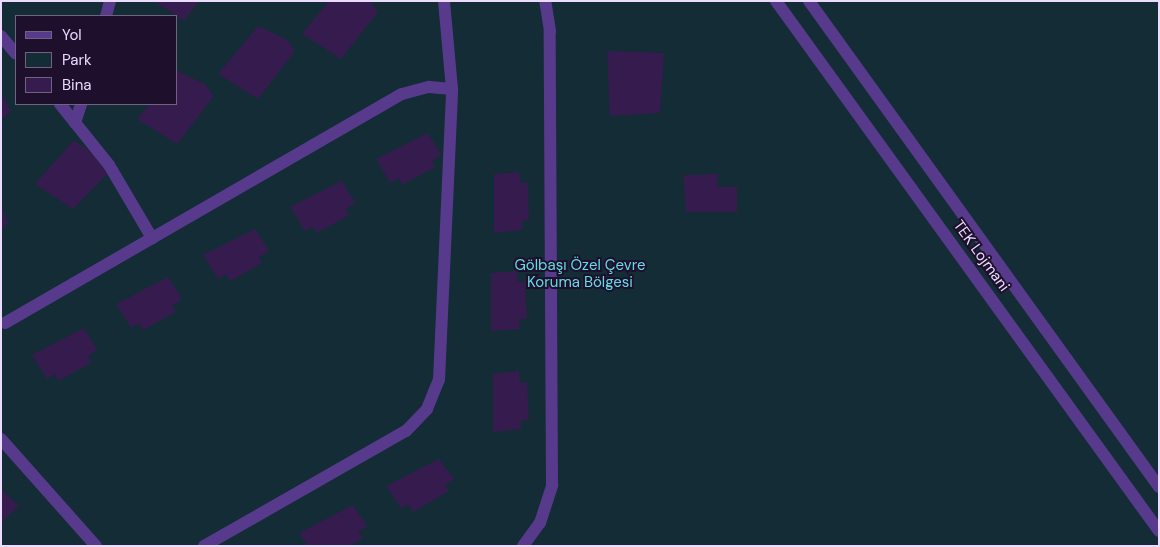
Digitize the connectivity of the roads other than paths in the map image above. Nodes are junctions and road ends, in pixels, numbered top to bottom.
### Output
1 (110, 1) edge
2 (444, 1) edge
3 (546, 1) edge
4 (776, 1) edge
5 (809, 1) edge
6 (106, 15) edge
7 (1, 36) edge
8 (15, 53) edge
9 (452, 88) junction
10 (61, 105) edge
11 (81, 105) edge
12 (76, 123) junction
13 (152, 238) junction
14 (5, 322) dead end
15 (1, 439) edge
16 (1159, 487) edge
17 (1159, 531) edge
18 (96, 546) edge
19 (204, 546) edge
20 (523, 546) edge

1 - 6 street
2 - 9 street
3 - 20 street
4 - 17 street, TEK Lojmani
5 - 16 street, TEK Lojmani
7 - 8 street
9 - 13 street
9 - 19 street
10 - 12 street
11 - 12 street
12 - 13 street
13 - 14 street
15 - 18 street

